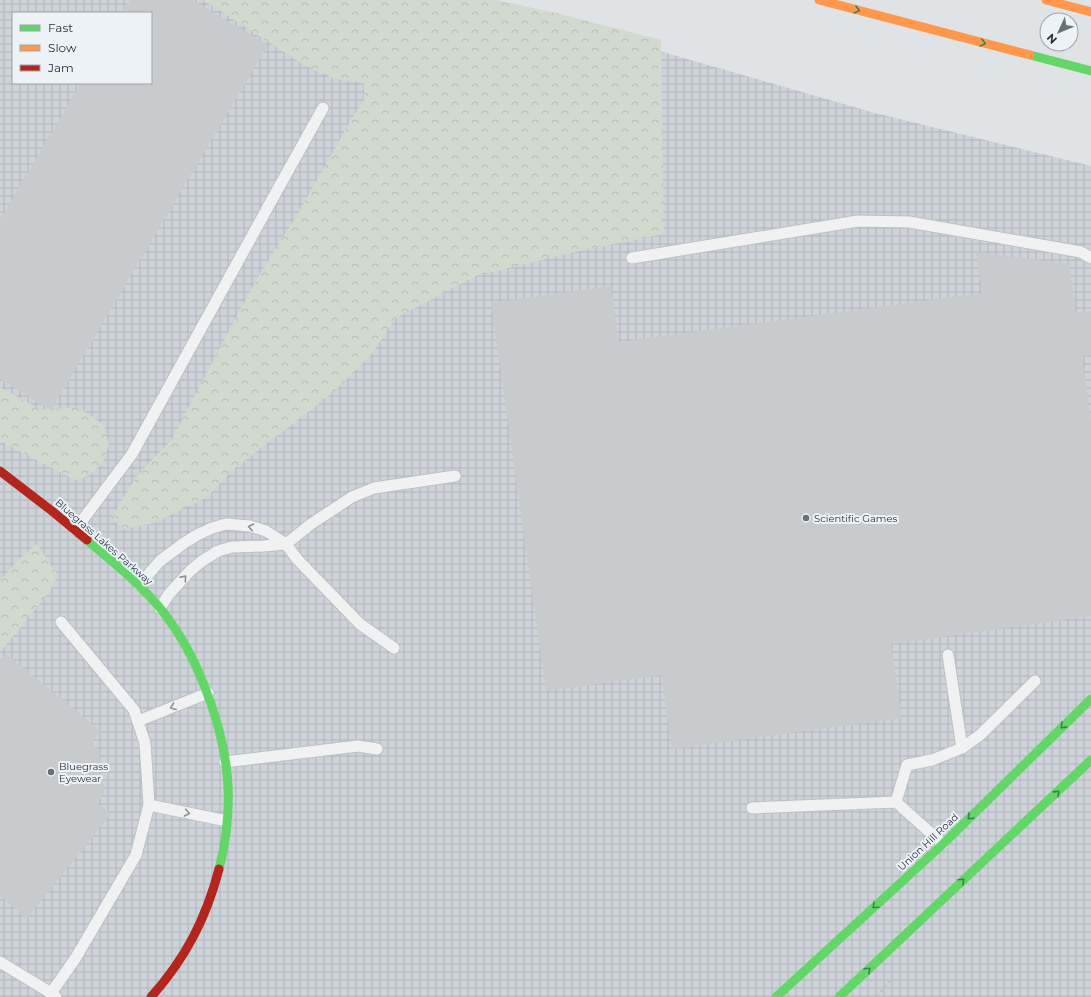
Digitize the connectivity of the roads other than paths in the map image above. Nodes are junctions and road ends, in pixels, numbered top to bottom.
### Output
1 (819, 0) edge
2 (1046, 0) edge
3 (1091, 12) edge
4 (1091, 71) edge
5 (323, 108) dead end
6 (632, 258) dead end
7 (1091, 258) edge
8 (0, 471) edge
9 (455, 476) dead end
10 (75, 530) junction
11 (286, 544) junction
12 (139, 585) junction
13 (160, 608) junction
14 (61, 622) dead end
15 (394, 648) dead end
16 (948, 655) dead end
17 (1034, 681) dead end
18 (208, 693) junction
19 (1091, 699) edge
20 (138, 721) junction
21 (962, 748) junction
22 (377, 749) dead end
23 (1091, 760) edge
24 (225, 762) junction
25 (896, 802) junction
26 (149, 805) junction
27 (752, 808) dead end
28 (227, 821) junction
29 (943, 844) junction
30 (0, 962) edge
31 (54, 995) edge
32 (151, 997) edge
33 (776, 997) edge
34 (839, 997) edge

1 -> 4 main road
2 - 3 main road
5 - 10 lane
6 - 7 lane
8 - 10 main road, Bluegrass Lakes Parkway
9 - 11 lane
10 - 12 main road, Bluegrass Lakes Parkway
11 -> 12 lane
13 -> 11 lane
11 - 15 lane
12 - 13 main road, Bluegrass Lakes Parkway
13 - 18 main road, Bluegrass Lakes Parkway
14 - 20 lane
16 - 21 lane
17 - 21 lane
18 -> 20 lane
18 - 24 main road, Bluegrass Lakes Parkway
19 -> 29 main road, Union Hill Road
20 - 26 lane
21 - 25 lane
22 - 24 lane
34 -> 23 main road
24 - 28 main road, Bluegrass Lakes Parkway
25 - 27 lane
25 - 29 lane
26 -> 28 lane
26 - 31 lane
28 - 32 main road, Bluegrass Lakes Parkway
29 -> 33 main road, Union Hill Road
30 - 31 lane

